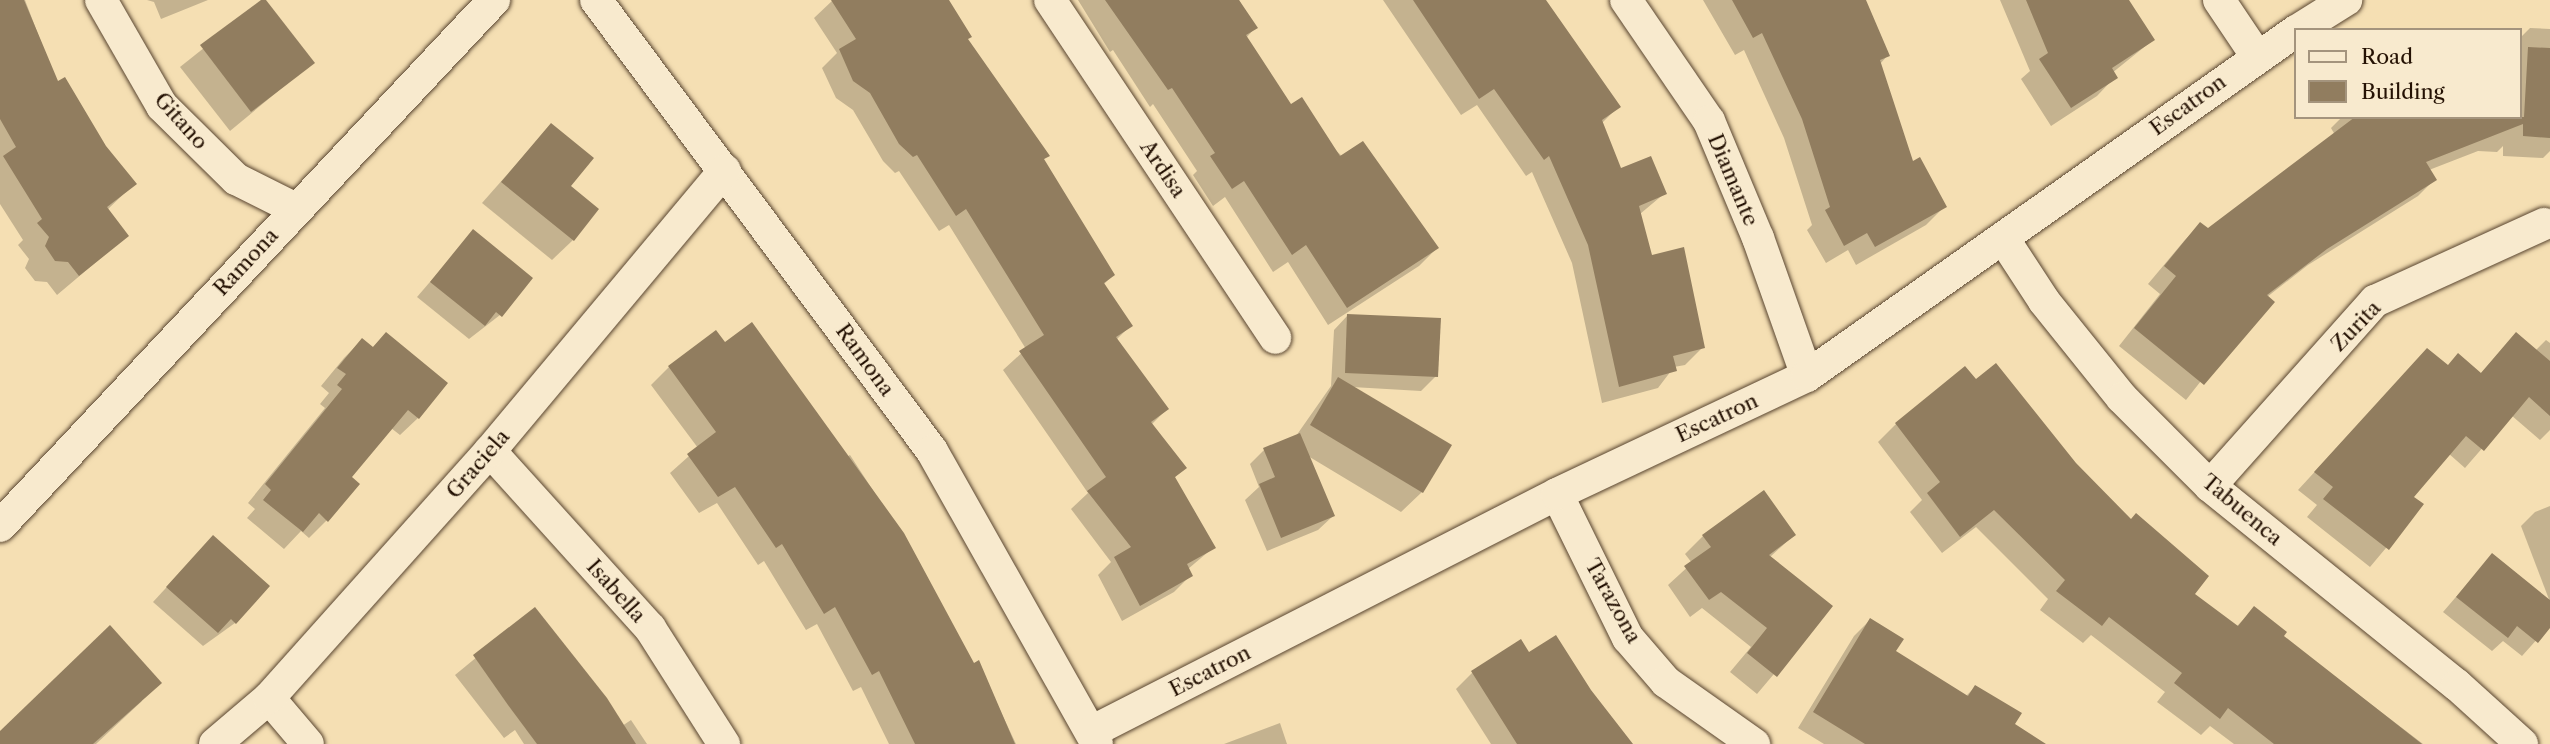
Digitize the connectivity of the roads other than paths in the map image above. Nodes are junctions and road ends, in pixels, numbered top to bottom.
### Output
1 (101, 0) edge
2 (494, 0) edge
3 (596, 0) edge
4 (1050, 0) edge
5 (1626, 0) edge
6 (2219, 0) edge
7 (2346, 0) edge
8 (2300, 28) edge
9 (2294, 32) edge
10 (2256, 55) junction
11 (725, 170) junction
12 (296, 209) junction
13 (2544, 224) dead end
14 (2003, 238) junction
15 (1275, 338) dead end
16 (1807, 376) junction
17 (489, 451) junction
18 (2210, 486) junction
19 (1557, 494) junction
20 (4, 514) edge
21 (269, 698) junction
22 (1095, 738) edge
23 (215, 744) edge
24 (308, 744) edge
25 (724, 744) edge
26 (1754, 744) edge
27 (2522, 744) edge

1 - 12 street, Gitano
2 - 12 street, Ramona
3 - 11 street, Ramona
4 - 15 street, Ardisa
5 - 16 street, Diamante
6 - 10 street
7 - 8 street, Escatron
9 - 10 street, Escatron
10 - 14 street, Escatron
11 - 17 street, Graciela
11 - 22 street, Ramona
12 - 20 street, Ramona
13 - 18 street, Zurita
14 - 16 street, Escatron
14 - 18 street, Tabuenca
16 - 19 street, Escatron
17 - 21 street, Graciela
17 - 25 street, Isabella
18 - 27 street, Tabuenca
19 - 22 street, Escatron
19 - 26 street, Tarazona
21 - 23 street, Graciela
21 - 24 street

